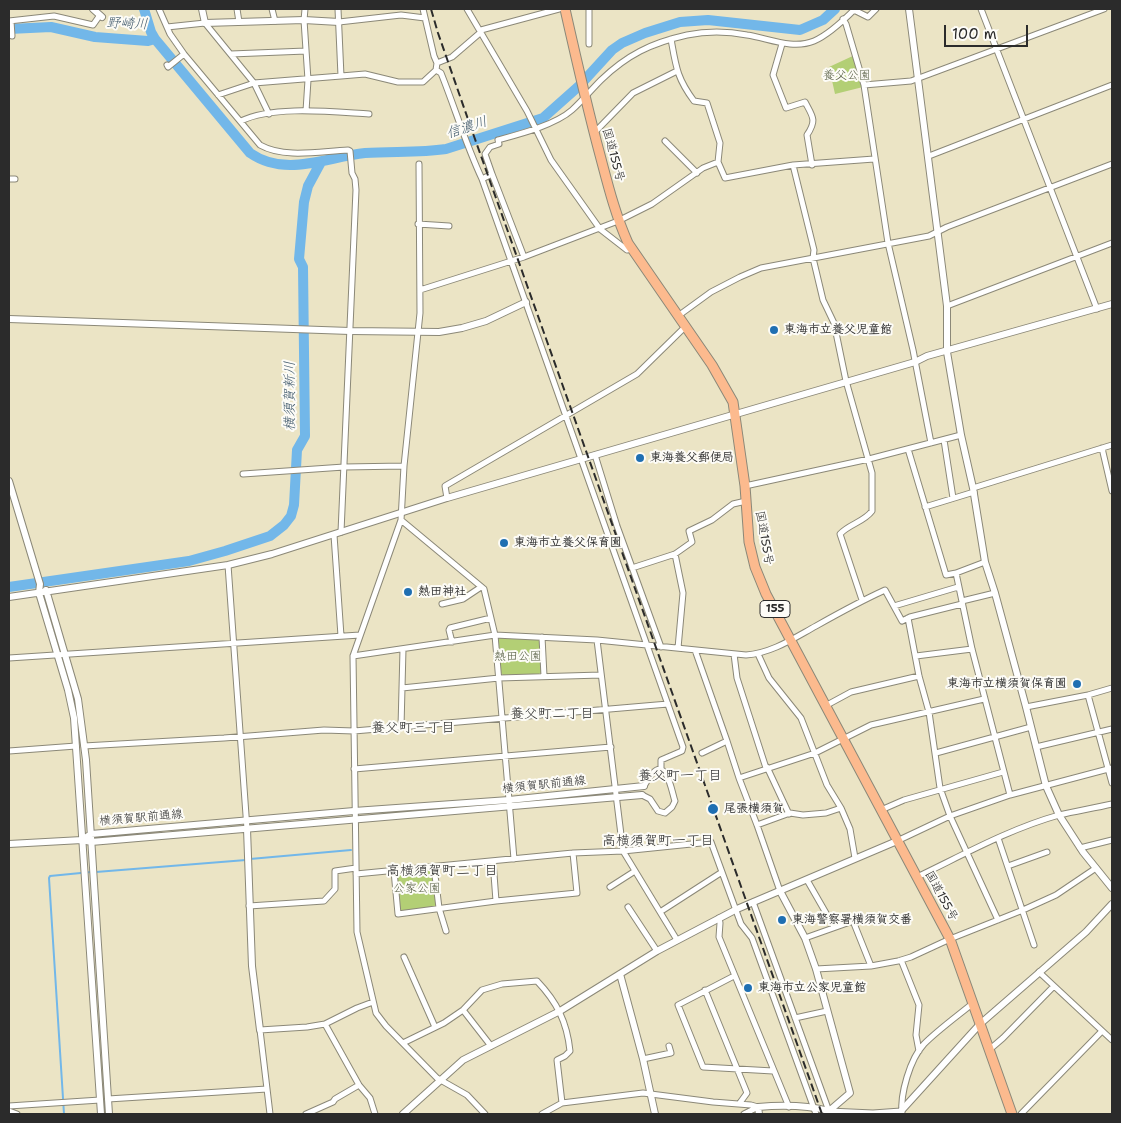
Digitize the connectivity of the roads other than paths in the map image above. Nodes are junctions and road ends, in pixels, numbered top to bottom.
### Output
1 (93, 9) edge
2 (158, 9) edge
3 (202, 9) edge
4 (236, 9) edge
5 (272, 9) edge
6 (305, 9) edge
7 (338, 9) edge
8 (423, 9) edge
9 (467, 9) edge
10 (559, 9) edge
11 (565, 9) edge
12 (589, 9) edge
13 (855, 9) edge
14 (876, 9) edge
15 (909, 9) edge
16 (981, 9) edge
17 (1104, 9) edge
18 (399, 12) edge
19 (101, 16) joint
20 (425, 18) junction
21 (843, 19) junction
22 (304, 20) junction
23 (275, 21) junction
24 (10, 22) edge
25 (239, 22) junction
26 (339, 22) junction
27 (205, 23) junction
28 (167, 28) junction
29 (481, 31) junction
30 (12, 36) dead end
31 (671, 39) junction
32 (589, 44) dead end
33 (782, 44) junction
34 (997, 49) junction
35 (306, 51) junction
36 (232, 54) junction
37 (181, 56) junction
38 (437, 63) junction
39 (168, 65) dead end
40 (436, 70) junction
41 (676, 72) junction
42 (340, 76) junction
43 (919, 78) junction
44 (308, 80) junction
45 (254, 83) junction
46 (864, 85) junction
47 (1112, 85) edge
48 (218, 95) junction
49 (585, 96) junction
50 (306, 111) junction
51 (270, 114) junction
52 (369, 114) dead end
53 (1025, 118) junction
54 (241, 121) junction
55 (535, 127) junction
56 (594, 133) junction
57 (665, 141) dead end
58 (929, 156) junction
59 (874, 159) junction
60 (718, 162) junction
61 (418, 164) dead end
62 (1112, 164) edge
63 (793, 165) junction
64 (812, 165) junction
65 (697, 173) junction
66 (492, 174) junction
67 (9, 179) edge
68 (15, 179) dead end
69 (482, 180) junction
70 (1050, 188) junction
71 (618, 222) junction
72 (418, 224) junction
73 (449, 226) dead end
74 (600, 229) junction
75 (938, 232) junction
76 (888, 243) junction
77 (1112, 243) edge
78 (632, 249) junction
79 (524, 257) junction
80 (1077, 257) junction
81 (813, 258) junction
82 (511, 260) junction
83 (420, 290) junction
84 (526, 302) junction
85 (1112, 304) edge
86 (947, 306) junction
87 (1097, 309) junction
88 (678, 316) junction
89 (9, 319) edge
90 (686, 326) junction
91 (350, 331) junction
92 (418, 331) junction
93 (947, 352) junction
94 (915, 362) junction
95 (846, 381) junction
96 (736, 414) junction
97 (566, 416) junction
98 (961, 435) junction
99 (944, 440) junction
100 (931, 443) junction
101 (1112, 445) edge
102 (1102, 448) junction
103 (908, 450) junction
104 (594, 455) junction
105 (582, 459) junction
106 (869, 459) junction
107 (404, 466) junction
108 (344, 468) junction
109 (243, 474) dead end
110 (9, 481) edge
111 (745, 486) junction
112 (973, 490) junction
113 (1112, 491) edge
114 (447, 498) junction
115 (953, 498) junction
116 (746, 501) junction
117 (925, 507) junction
118 (402, 512) junction
119 (401, 520) junction
120 (341, 532) junction
121 (334, 535) junction
122 (674, 554) junction
123 (985, 562) junction
124 (228, 565) junction
125 (632, 568) junction
126 (956, 573) junction
127 (39, 581) junction
128 (481, 587) junction
129 (958, 587) junction
130 (47, 592) junction
131 (38, 593) junction
132 (995, 593) junction
133 (9, 597) edge
134 (862, 600) junction
135 (962, 602) junction
136 (442, 604) dead end
137 (894, 606) junction
138 (491, 618) junction
139 (908, 618) junction
140 (360, 635) junction
141 (495, 635) junction
142 (341, 636) junction
143 (542, 637) junction
144 (597, 640) junction
145 (792, 640) junction
146 (452, 642) junction
147 (234, 643) junction
148 (647, 645) junction
149 (661, 647) junction
150 (678, 648) junction
151 (403, 649) junction
152 (972, 649) junction
153 (695, 650) junction
154 (65, 654) junction
155 (734, 654) junction
156 (758, 654) junction
157 (57, 655) junction
158 (353, 656) junction
159 (916, 656) junction
160 (9, 658) edge
161 (601, 675) junction
162 (544, 676) junction
163 (919, 676) junction
164 (499, 678) junction
165 (402, 688) junction
166 (1112, 688) edge
167 (1088, 695) junction
168 (984, 698) junction
169 (668, 704) junction
170 (827, 705) junction
171 (1026, 706) junction
172 (604, 708) junction
173 (929, 712) junction
174 (502, 717) junction
175 (401, 727) junction
176 (1031, 727) junction
177 (1112, 729) edge
178 (354, 731) junction
179 (1099, 732) junction
180 (239, 736) junction
181 (844, 737) junction
182 (994, 738) junction
183 (728, 741) junction
184 (76, 746) junction
185 (84, 746) junction
186 (611, 747) junction
187 (1036, 747) junction
188 (9, 751) edge
189 (702, 752) dead end
190 (814, 753) junction
191 (936, 753) junction
192 (505, 756) junction
193 (767, 768) junction
194 (1111, 768) edge
195 (354, 769) junction
196 (661, 770) junction
197 (1002, 772) junction
198 (738, 778) junction
199 (1112, 783) edge
200 (644, 786) joint
201 (1046, 786) junction
202 (940, 788) junction
203 (616, 790) junction
204 (642, 796) joint
205 (1010, 796) junction
206 (618, 798) junction
207 (509, 804) junction
208 (1112, 804) edge
209 (841, 808) junction
210 (881, 810) junction
211 (354, 811) junction
212 (789, 814) junction
213 (1060, 815) junction
214 (950, 816) junction
215 (354, 820) junction
216 (246, 821) junction
217 (757, 826) junction
218 (247, 829) junction
219 (91, 834) junction
220 (998, 838) junction
221 (82, 840) junction
222 (1112, 840) edge
223 (897, 841) junction
224 (91, 842) junction
225 (9, 844) edge
226 (1080, 848) junction
227 (623, 850) junction
228 (1048, 852) dead end
229 (574, 853) junction
230 (967, 853) junction
231 (855, 858) junction
232 (514, 859) junction
233 (493, 861) junction
234 (1008, 866) junction
235 (434, 867) junction
236 (1096, 868) junction
237 (356, 871) junction
238 (394, 871) junction
239 (635, 871) junction
240 (722, 872) junction
241 (916, 877) junction
242 (807, 880) junction
243 (610, 886) dead end
244 (1112, 888) edge
245 (780, 891) junction
246 (496, 901) junction
247 (753, 902) junction
248 (1112, 904) edge
249 (250, 906) junction
250 (628, 907) dead end
251 (439, 908) junction
252 (737, 909) junction
253 (1023, 910) junction
254 (660, 912) junction
255 (718, 918) junction
256 (998, 920) junction
257 (834, 927) junction
258 (446, 931) dead end
259 (805, 938) junction
260 (950, 939) junction
261 (677, 940) junction
262 (1034, 944) dead end
263 (656, 951) junction
264 (404, 957) dead end
265 (901, 960) junction
266 (871, 966) junction
267 (816, 969) junction
268 (1039, 972) junction
269 (620, 974) junction
270 (734, 976) junction
271 (1054, 986) junction
272 (705, 990) junction
273 (373, 1002) junction
274 (972, 1004) junction
275 (365, 1005) junction
276 (463, 1010) junction
277 (560, 1011) junction
278 (827, 1011) junction
279 (376, 1013) junction
280 (795, 1018) junction
281 (325, 1024) junction
282 (980, 1024) junction
283 (435, 1026) junction
284 (260, 1030) junction
285 (1102, 1031) junction
286 (1112, 1040) edge
287 (403, 1042) junction
288 (491, 1046) junction
289 (669, 1046) dead end
290 (989, 1050) junction
291 (919, 1052) junction
292 (643, 1058) junction
293 (738, 1069) junction
294 (774, 1071) junction
295 (441, 1080) junction
296 (359, 1085) junction
297 (267, 1089) junction
298 (650, 1093) junction
299 (108, 1099) junction
300 (100, 1100) junction
301 (562, 1103) junction
302 (739, 1104) junction
303 (9, 1106) edge
304 (789, 1107) junction
305 (813, 1107) junction
306 (9, 1111) edge
307 (759, 1111) edge
308 (829, 1113) edge
309 (902, 1113) edge
310 (17, 1114) edge
311 (101, 1114) edge
312 (109, 1114) edge
313 (270, 1114) edge
314 (306, 1114) edge
315 (375, 1114) edge
316 (403, 1114) edge
317 (485, 1114) edge
318 (542, 1114) edge
319 (655, 1114) edge
320 (744, 1114) edge
321 (816, 1114) edge
322 (1012, 1114) edge
323 (1021, 1114) edge

1 - 19 street
2 - 28 street
3 - 27 street
4 - 25 street
5 - 23 street
6 - 22 street
7 - 26 street
8 - 20 street
9 - 29 street
10 - 29 street
11 - 49 highway, 国道155号 / 155
12 - 32 street
13 - 14 street
13 - 21 street
15 - 43 street
16 - 34 street
17 - 34 street
18 - 20 street
18 - 26 street
19 - 24 street
20 - 38 street
21 - 33 street
21 - 46 street
22 - 23 street
22 - 26 street
22 - 35 street
23 - 25 street
24 - 30 street
25 - 27 street
26 - 42 street
27 - 28 street
27 - 36 street
28 - 37 street
29 - 38 street
29 - 55 street
31 - 33 street
31 - 41 street
31 - 49 street
33 - 64 street
34 - 43 street
34 - 53 street
35 - 36 street
35 - 44 street
36 - 45 street
37 - 39 street
37 - 48 street
38 - 40 street
40 - 42 street
40 - 69 street
41 - 56 street
41 - 60 street
42 - 44 street
43 - 46 street
43 - 58 street
44 - 45 street
44 - 50 street
45 - 48 street
45 - 51 street
46 - 59 street
47 - 53 street
48 - 54 street
49 - 55 street
49 - 56 highway, 国道155号 / 155
50 - 51 street
50 - 52 street
51 - 54 street
53 - 58 street
53 - 70 street
54 - 91 street
55 - 66 street
55 - 74 street
56 - 71 highway, 国道155号 / 155
57 - 65 street
58 - 75 street
59 - 64 street
59 - 76 street
60 - 63 street
60 - 65 street
61 - 72 street
62 - 70 street
63 - 64 street
63 - 81 street
65 - 71 street
66 - 69 street
66 - 79 street
67 - 68 street
69 - 82 street
70 - 75 street
70 - 80 street
71 - 74 street
71 - 78 highway, 国道155号 / 155
72 - 73 street
72 - 83 street
74 - 78 street
74 - 79 street
75 - 76 street
75 - 86 street
76 - 81 street
76 - 94 street
77 - 80 street
78 - 88 highway, 国道155号 / 155
79 - 82 street
80 - 86 street
80 - 87 street
81 - 88 street
81 - 95 street
82 - 83 street
82 - 84 street
83 - 92 street
84 - 92 street
84 - 97 street
85 - 87 street
86 - 93 street
87 - 93 street
88 - 90 highway, 国道155号 / 155
89 - 91 street
90 - 96 highway, 国道155号 / 155
90 - 97 street
91 - 92 street
91 - 108 street
92 - 107 street
93 - 94 street
93 - 98 street
94 - 95 street
94 - 100 street
95 - 96 street
95 - 106 street
96 - 104 street
96 - 111 highway, 国道155号 / 155
97 - 105 street
97 - 114 street
98 - 99 street
98 - 112 street
99 - 100 street
99 - 115 street
100 - 103 street
101 - 102 street
102 - 112 street
102 - 113 street
103 - 106 street
103 - 117 street
104 - 105 street
104 - 125 street
105 - 114 street
105 - 148 street
106 - 111 street
106 - 134 street
107 - 108 street
107 - 118 street
108 - 109 street
108 - 120 street
110 - 127 street
111 - 116 highway, 国道155号 / 155
112 - 115 street
112 - 123 street
114 - 118 street
115 - 117 street
116 - 122 street
116 - 145 highway, 国道155号 / 155
117 - 126 street
118 - 119 street
118 - 120 street
119 - 128 street
119 - 140 street
120 - 121 street
121 - 124 street
121 - 142 street
122 - 125 street
122 - 150 street
123 - 126 street
123 - 132 street
124 - 130 street
124 - 147 street
125 - 149 street
126 - 129 street
127 - 130 street
127 - 131 street
128 - 136 street
128 - 138 street
129 - 135 street
129 - 137 street
130 - 131 street
130 - 154 street
131 - 133 street
131 - 157 street
132 - 135 street
132 - 171 street
134 - 137 street
134 - 145 street
135 - 139 street
135 - 152 street
137 - 139 street
138 - 141 street
138 - 146 street
139 - 159 street
140 - 142 street
140 - 158 street
141 - 143 street
141 - 146 street
141 - 164 street
142 - 147 street
143 - 144 street
143 - 162 street
144 - 148 street
144 - 161 street
145 - 156 street
145 - 170 highway, 国道155号 / 155
146 - 151 street
147 - 154 street
147 - 180 street
148 - 149 street
148 - 169 street
149 - 150 street
150 - 153 street
151 - 158 street
151 - 165 street
152 - 159 street
152 - 168 street
153 - 155 street
153 - 183 street
154 - 157 street
154 - 185 street
155 - 156 street
155 - 193 street
156 - 190 street
157 - 160 street
157 - 184 street
158 - 178 street
159 - 163 street
161 - 162 street
161 - 172 street
162 - 164 street
163 - 170 street
163 - 173 street
164 - 165 street
164 - 174 street
165 - 175 street
166 - 167 street
167 - 171 street
167 - 179 street
168 - 173 street
168 - 182 street
169 - 172 street
169 - 196 street
170 - 181 highway, 国道155号 / 155
171 - 176 street
172 - 174 street
172 - 186 street
173 - 181 street
173 - 191 street
174 - 175 street
174 - 192 street
175 - 178 street
176 - 182 street
176 - 187 street
177 - 179 street
178 - 180 street
178 - 195 street
179 - 187 street
179 - 194 street
180 - 185 street
180 - 216 street
181 - 190 street
181 - 210 highway, 国道155号 / 155
182 - 191 street
182 - 197 street
183 - 189 street
183 - 198 street
184 - 188 street
184 - 221 street
185 - 219 street
186 - 192 street
186 - 203 street
187 - 201 street
190 - 193 street
190 - 209 street
191 - 202 street
192 - 195 street
192 - 207 street
193 - 198 street
193 - 212 street
194 - 199 street
194 - 201 street
195 - 211 street
196 - 200 street
196 - 204 street
197 - 202 street
197 - 205 street
198 - 217 street
200 - 203 street, 横須賀駅前通線
201 - 205 street
201 - 213 street
202 - 210 street
202 - 214 street
203 - 206 street
203 - 207 street, 横須賀駅前通線
204 - 206 street, 横須賀駅前通線
205 - 214 street
206 - 207 street, 横須賀駅前通線
206 - 227 street
207 - 211 street, 横須賀駅前通線
207 - 215 street, 横須賀駅前通線
207 - 232 street
208 - 213 street
209 - 212 street
209 - 231 street
210 - 223 highway, 国道155号 / 155
211 - 215 street
211 - 216 street, 横須賀駅前通線
212 - 217 street
213 - 220 street
213 - 226 street
214 - 223 street
214 - 230 street
215 - 218 street, 横須賀駅前通線
215 - 237 street
216 - 218 street
216 - 219 street, 横須賀駅前通線
217 - 245 street
218 - 224 street, 横須賀駅前通線
218 - 249 street
219 - 221 street, 横須賀駅前通線
219 - 224 street
220 - 230 street
220 - 234 street
221 - 224 street, 横須賀駅前通線
221 - 225 street
221 - 300 street
222 - 226 street
223 - 231 street
223 - 241 highway, 国道155号 / 155
224 - 299 street
226 - 236 street
227 - 229 street
227 - 239 street
227 - 240 street
228 - 234 street
229 - 232 street
229 - 246 street
230 - 241 street
230 - 256 street
231 - 242 street
232 - 233 street
233 - 235 street
233 - 246 street
234 - 253 street
235 - 238 street
235 - 251 street
236 - 244 street
236 - 253 street
237 - 238 street
237 - 249 street
237 - 273 street
238 - 251 street
239 - 243 street
239 - 254 street
240 - 252 street
240 - 254 street
241 - 260 highway, 国道155号 / 155
242 - 245 street
242 - 257 street
245 - 247 street
245 - 259 street
246 - 251 street
247 - 252 street
247 - 280 street
248 - 268 street
249 - 284 street
250 - 263 street
251 - 258 street
252 - 255 street
252 - 305 street
253 - 256 street
253 - 262 street
254 - 261 street
255 - 261 street
255 - 270 street
256 - 260 street
257 - 259 street
257 - 266 street
259 - 267 street
260 - 265 street
260 - 274 highway, 国道155号 / 155
261 - 263 street
263 - 269 street
264 - 283 street
265 - 266 street
265 - 291 street
266 - 267 street
267 - 278 street
268 - 271 street
268 - 282 street
269 - 277 street
269 - 292 street
270 - 272 street
270 - 294 street
271 - 285 street
271 - 290 street
272 - 293 street
272 - 293 street
273 - 275 street
273 - 279 street
274 - 282 highway, 国道155号 / 155
274 - 291 street
275 - 279 street
275 - 281 street
276 - 277 street
276 - 283 street
276 - 288 street
277 - 288 street
277 - 301 street
278 - 280 street
278 - 308 street
279 - 287 street
280 - 308 street
281 - 284 street
281 - 296 street
282 - 290 highway, 国道155号 / 155
282 - 309 street
283 - 287 street
284 - 297 street
285 - 286 street
285 - 323 street
287 - 295 street
288 - 295 street
289 - 292 street
290 - 322 highway, 国道155号 / 155
291 - 309 street
292 - 298 street
293 - 294 street
293 - 302 street
294 - 304 street
295 - 316 street
295 - 317 street
296 - 314 street
296 - 315 street
297 - 299 street
297 - 313 street
298 - 301 street
298 - 302 street
298 - 319 street
299 - 312 street
300 - 303 street
300 - 311 street
301 - 318 street
302 - 307 street
304 - 305 street
304 - 307 street
305 - 308 street
305 - 321 street
306 - 310 street
307 - 320 street
308 - 309 street

